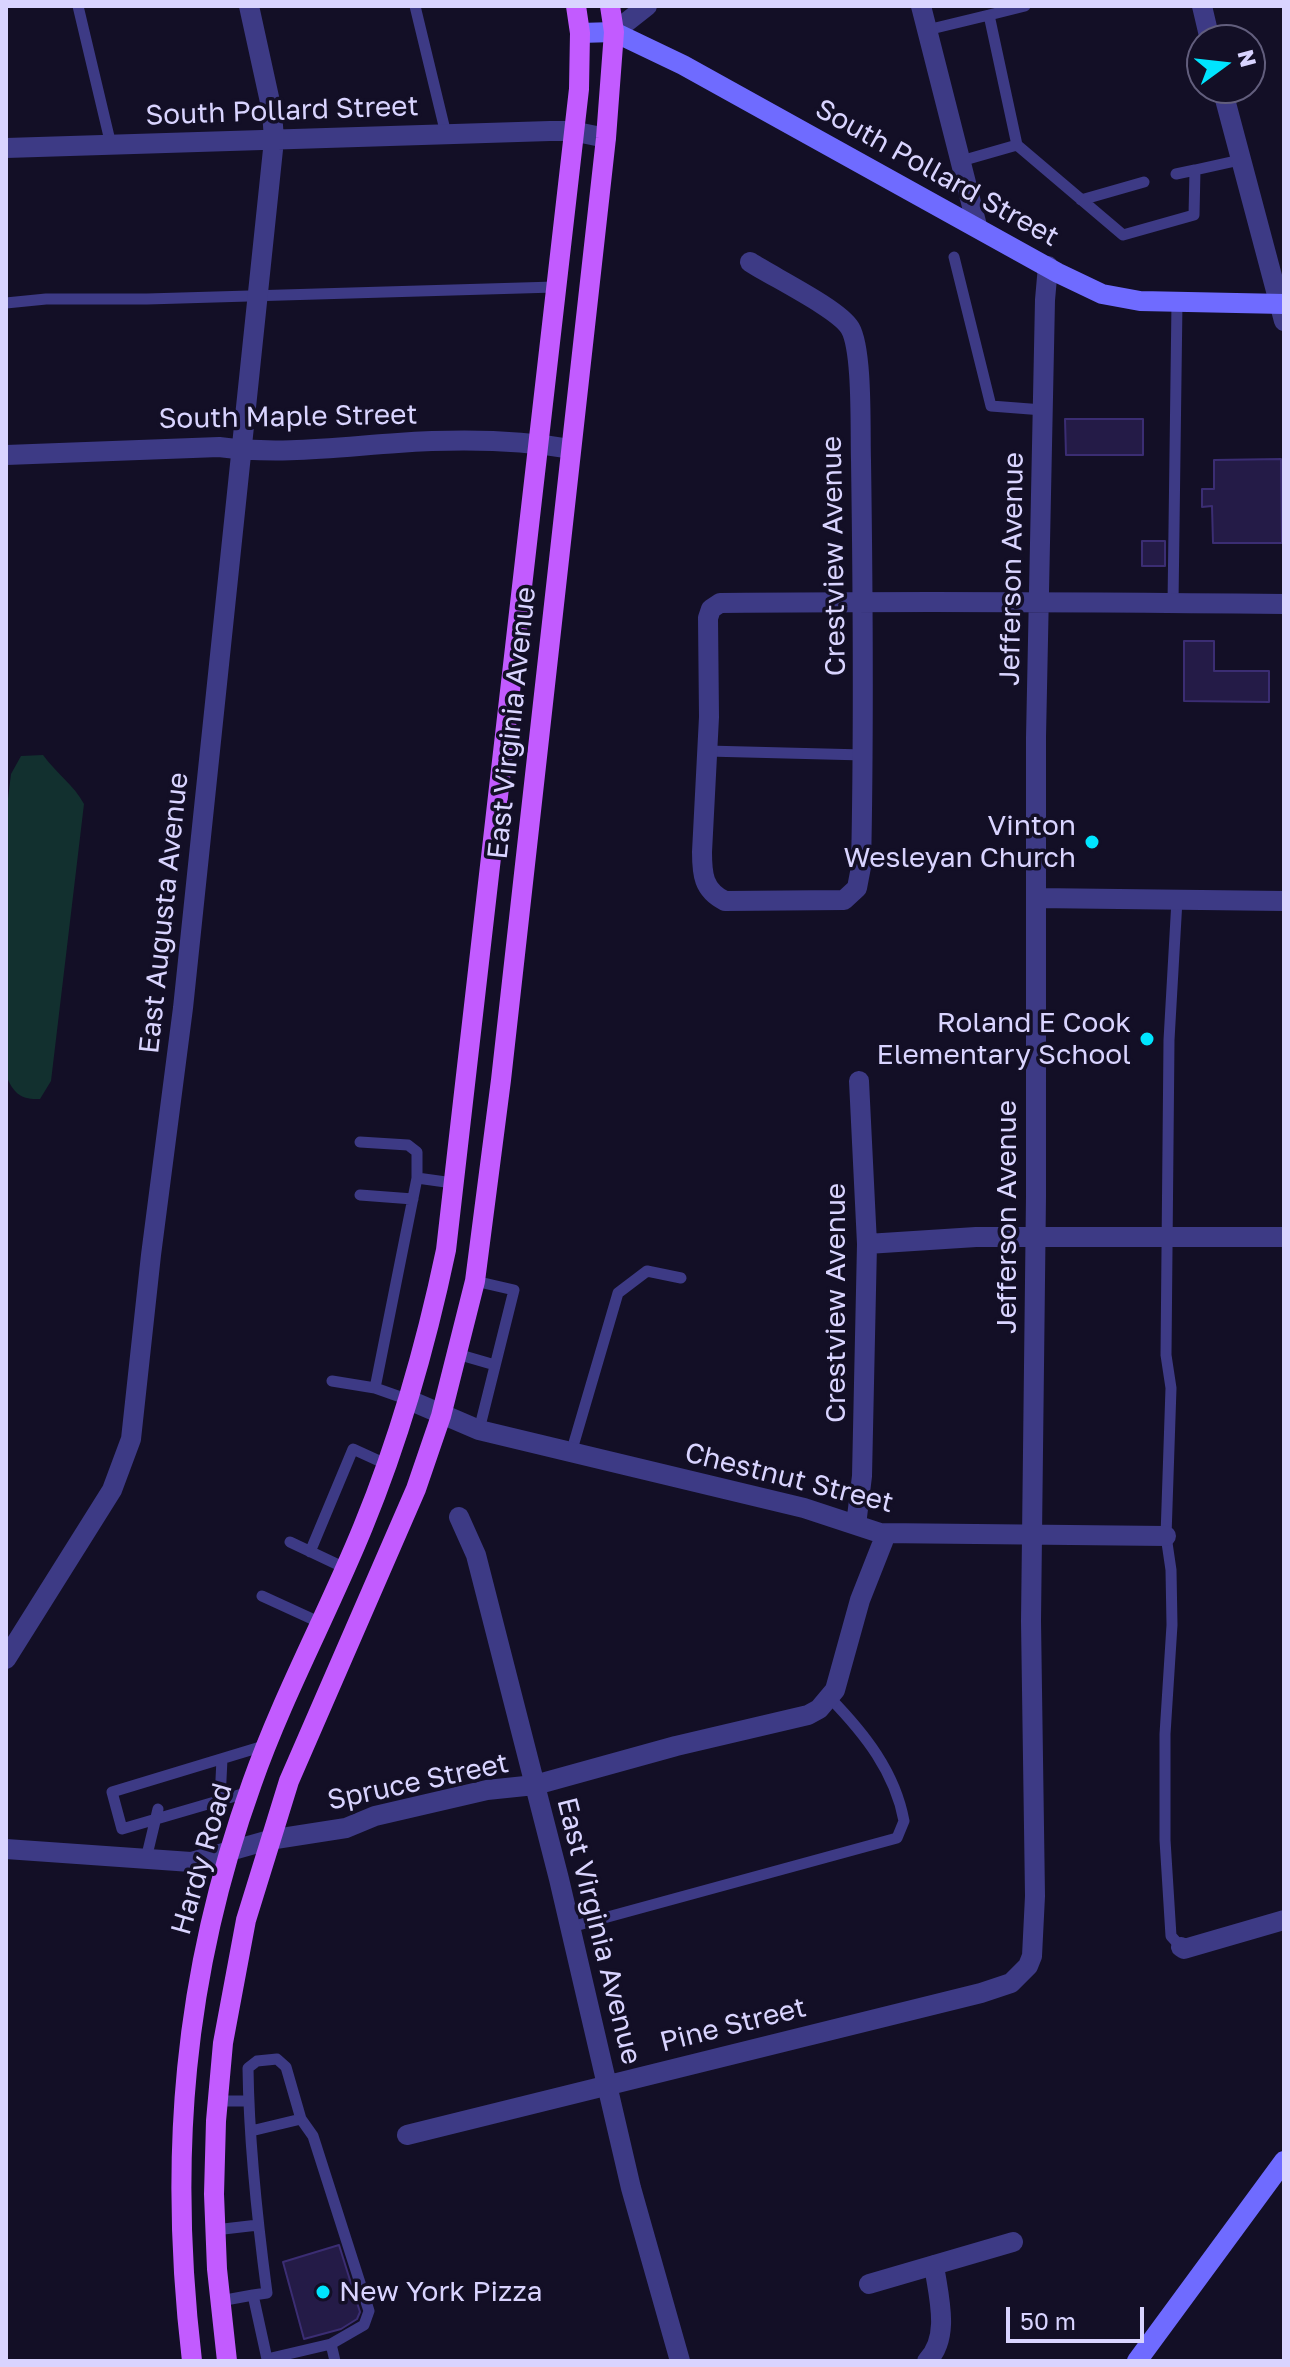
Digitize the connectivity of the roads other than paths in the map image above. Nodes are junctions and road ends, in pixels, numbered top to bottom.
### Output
1 (78, 6) edge
2 (249, 6) edge
3 (415, 6) edge
4 (576, 6) edge
5 (610, 6) edge
6 (647, 6) edge
7 (921, 6) edge
8 (1025, 6) edge
9 (989, 15) junction
10 (927, 30) junction
11 (614, 32) junction
12 (580, 33) junction
13 (1226, 104) edge
14 (572, 131) junction
15 (446, 134) junction
16 (606, 138) junction
17 (274, 140) junction
18 (111, 145) junction
19 (1017, 145) junction
20 (6, 148) edge
21 (1240, 160) junction
22 (961, 161) junction
23 (1195, 170) junction
24 (1176, 174) dead end
25 (1144, 182) dead end
26 (1081, 200) junction
27 (977, 226) junction
28 (954, 257) dead end
29 (750, 262) dead end
30 (1048, 266) junction
31 (555, 287) junction
32 (259, 295) junction
33 (1177, 302) junction
34 (6, 303) edge
35 (1282, 309) edge
36 (1043, 410) junction
37 (537, 443) junction
38 (571, 449) junction
39 (243, 450) junction
40 (6, 455) edge
41 (863, 602) junction
42 (1039, 603) junction
43 (1173, 603) junction
44 (1284, 604) edge
45 (707, 751) junction
46 (864, 755) junction
47 (1036, 898) junction
48 (1177, 900) junction
49 (1284, 901) edge
50 (859, 1081) dead end
51 (360, 1142) dead end
52 (417, 1178) junction
53 (453, 1183) junction
54 (360, 1195) dead end
55 (413, 1199) junction
56 (1035, 1237) junction
57 (1167, 1237) junction
58 (1284, 1237) edge
59 (867, 1244) junction
60 (681, 1278) dead end
61 (475, 1281) junction
62 (457, 1354) junction
63 (495, 1365) junction
64 (332, 1381) dead end
65 (375, 1388) junction
66 (409, 1400) junction
67 (441, 1416) junction
68 (479, 1430) junction
69 (571, 1453) junction
70 (388, 1465) junction
71 (459, 1517) dead end
72 (856, 1525) junction
73 (886, 1534) junction
74 (1032, 1534) junction
75 (1166, 1536) junction
76 (290, 1542) dead end
77 (310, 1552) junction
78 (345, 1568) junction
79 (262, 1596) dead end
80 (321, 1623) junction
81 (6, 1659) edge
82 (830, 1698) junction
83 (267, 1745) junction
84 (222, 1759) junction
85 (535, 1785) junction
86 (249, 1792) junction
87 (220, 1800) junction
88 (157, 1814) junction
89 (269, 1840) junction
90 (6, 1849) edge
91 (229, 1853) junction
92 (146, 1859) junction
93 (1284, 1920) edge
94 (571, 1927) junction
95 (1181, 1947) joint
96 (1022, 1975) joint
97 (608, 2087) junction
98 (218, 2101) junction
99 (249, 2101) junction
100 (301, 2119) junction
101 (251, 2131) junction
102 (407, 2135) dead end
103 (1284, 2161) edge
104 (258, 2225) junction
105 (215, 2230) junction
106 (1013, 2242) dead end
107 (934, 2265) junction
108 (869, 2284) dead end
109 (253, 2295) junction
110 (220, 2301) junction
111 (1153, 2338) junction
112 (331, 2344) junction
113 (267, 2360) edge
114 (192, 2361) edge
115 (227, 2361) edge
116 (335, 2361) edge
117 (680, 2361) edge
118 (927, 2361) edge
119 (1137, 2361) edge
120 (1151, 2361) edge

1 - 18 lane
2 - 17 street, East Augusta Avenue
3 - 15 lane
4 - 12 main road, East Virginia Avenue
5 - 11 main road, East Virginia Avenue
6 - 11 street
7 - 10 street
8 - 9 lane
9 - 10 lane
9 - 19 lane
10 - 22 street
11 - 12 main road, South Pollard Street
11 - 16 main road, East Virginia Avenue
11 - 27 main road, South Pollard Street
12 - 14 main road, East Virginia Avenue
13 - 21 street
14 - 15 street, South Pollard Street
14 - 16 street, South Pollard Street
14 - 31 main road, East Virginia Avenue
15 - 17 street, South Pollard Street
16 - 38 main road, East Virginia Avenue
17 - 18 street, South Pollard Street
17 - 32 street, East Augusta Avenue
18 - 20 street, South Pollard Street
19 - 22 lane
19 - 26 lane
21 - 23 lane
21 - 35 street
22 - 27 street
23 - 24 lane
23 - 26 lane
25 - 26 lane
27 - 30 main road, South Pollard Street
28 - 36 lane
29 - 41 street, Crestview Avenue
30 - 33 main road, South Pollard Street
30 - 36 street, Jefferson Avenue
31 - 32 lane
31 - 37 main road, East Virginia Avenue
32 - 34 lane
32 - 39 street, East Augusta Avenue
33 - 35 main road, South Pollard Street
33 - 43 lane
36 - 42 street, Jefferson Avenue
37 - 38 street, South Maple Street
37 - 39 street, South Maple Street
37 - 53 main road, East Virginia Avenue
38 - 61 main road, East Virginia Avenue
39 - 40 street, South Maple Street
39 - 81 street, East Augusta Avenue
41 - 42 street
41 - 45 street
41 - 46 street, Crestview Avenue
42 - 43 street
42 - 47 street, Jefferson Avenue
43 - 44 street
45 - 46 lane
45 - 46 street, Crestview Avenue
47 - 48 street
47 - 56 street, Jefferson Avenue
48 - 49 street
48 - 57 lane
50 - 59 street, Crestview Avenue
51 - 52 lane
52 - 53 lane
52 - 55 lane
53 - 66 main road, East Virginia Avenue
54 - 55 lane
55 - 65 lane
56 - 57 street
56 - 59 street
56 - 74 street, Jefferson Avenue
57 - 58 street
57 - 75 lane
59 - 72 street, Crestview Avenue
60 - 69 lane
61 - 62 main road, East Virginia Avenue
61 - 63 lane
62 - 63 lane
62 - 67 main road, East Virginia Avenue
63 - 68 lane
64 - 65 lane
65 - 66 lane
66 - 67 street, Chestnut Street
66 - 70 main road, Hardy Road
67 - 68 street, Chestnut Street
67 - 89 main road
68 - 69 street, Chestnut Street
69 - 72 street, Chestnut Street
70 - 77 lane
70 - 78 main road, Hardy Road
71 - 85 street, East Virginia Avenue
72 - 73 street, Chestnut Street
73 - 74 street, Chestnut Street
73 - 82 street
74 - 75 street, Chestnut Street
74 - 96 street, Jefferson Avenue
75 - 95 lane
76 - 77 lane
77 - 78 lane
78 - 80 main road, Hardy Road
79 - 80 lane
80 - 83 main road, Hardy Road
82 - 85 street, Spruce Street
82 - 94 lane
83 - 84 lane
83 - 86 main road, Hardy Road
84 - 87 lane
84 - 88 lane
85 - 89 street, Spruce Street
85 - 94 street, East Virginia Avenue
86 - 87 lane
86 - 91 main road, Hardy Road
87 - 88 lane
88 - 92 lane
89 - 91 street, Spruce Street
89 - 98 main road
90 - 92 street, Spruce Street
91 - 92 street, Spruce Street
91 - 114 main road, Hardy Road
93 - 95 street
94 - 97 street, East Virginia Avenue
96 - 97 street, Pine Street
97 - 102 street, Pine Street
97 - 117 street, East Virginia Avenue
98 - 99 lane
98 - 105 main road
99 - 100 lane
99 - 101 lane
100 - 101 lane
100 - 112 lane
101 - 104 lane
103 - 111 main road
104 - 105 lane
104 - 109 lane
105 - 110 main road
106 - 107 street
107 - 108 street
107 - 118 street
109 - 110 lane
109 - 113 lane
110 - 115 main road
111 - 119 main road
111 - 120 lane
112 - 113 lane
112 - 116 lane

